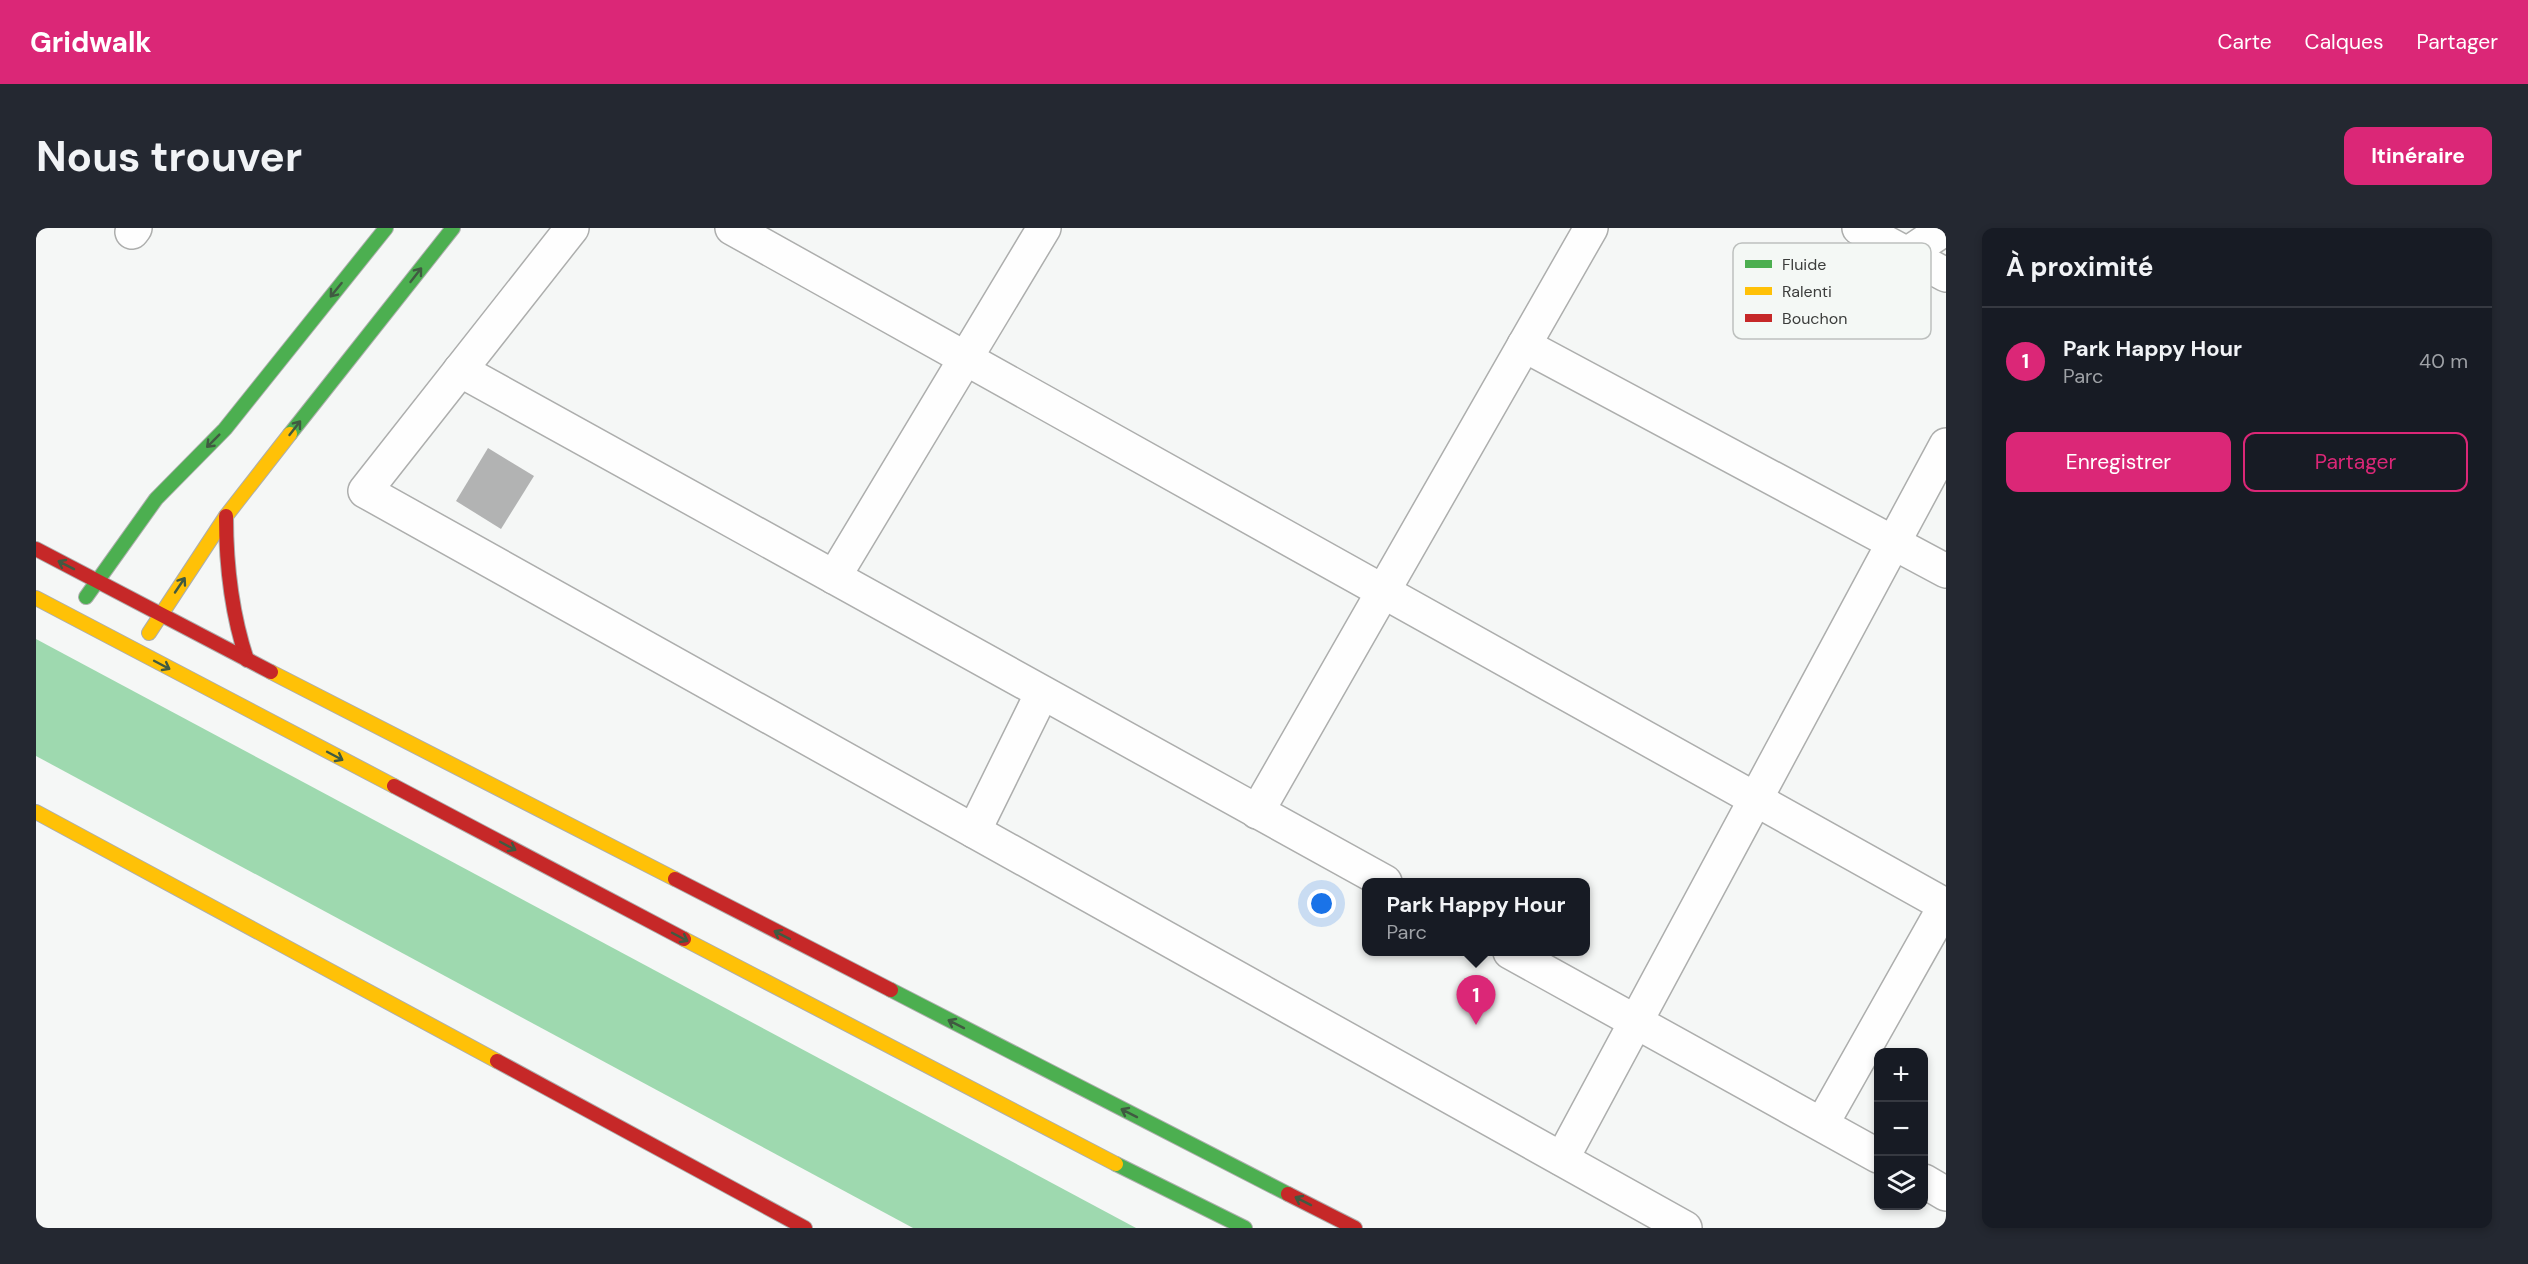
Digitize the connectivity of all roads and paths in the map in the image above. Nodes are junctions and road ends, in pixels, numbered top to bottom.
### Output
1 (386, 228) edge
2 (453, 228) edge
3 (572, 228) edge
4 (732, 228) edge
5 (1044, 228) edge
6 (1591, 228) edge
7 (1858, 228) edge
8 (1946, 228) edge
9 (1886, 243) edge
10 (1924, 243) edge
11 (1931, 266) edge
12 (1946, 274) edge
13 (1524, 345) junction
14 (966, 358) junction
15 (460, 370) junction
16 (1946, 445) edge
17 (226, 516) junction
18 (1893, 543) junction
19 (36, 549) edge
20 (1946, 571) edge
21 (834, 578) junction
22 (96, 580) junction
23 (1383, 591) junction
24 (36, 598) edge
25 (159, 615) junction
26 (74, 617) junction
27 (138, 652) junction
28 (247, 660) junction
29 (1042, 693) junction
30 (1756, 799) junction
31 (36, 812) edge
32 (1257, 812) junction
33 (974, 831) junction
34 (1378, 878) edge
35 (1946, 905) edge
36 (1519, 956) edge
37 (1636, 1022) junction
38 (1822, 1124) junction
39 (1874, 1154) edge
40 (1562, 1160) junction
41 (1928, 1184) edge
42 (1946, 1194) edge
43 (805, 1228) edge
44 (1245, 1228) edge
45 (1355, 1228) edge
46 (1685, 1228) edge

1 -> 22 main road
17 -> 2 main road
3 - 15 street
4 - 14 street
5 - 14 street
6 - 13 street
7 - 9 street
8 - 10 street
11 - 12 street
13 - 18 street
13 - 23 street
14 - 21 street
14 - 23 street
15 - 21 street
15 - 33 street
16 - 18 street
25 -> 17 main road
17 - 28 main road
18 - 20 street
18 - 30 street
22 -> 19 main road
21 - 29 street
22 - 25 main road
22 - 26 main road
23 - 30 street
23 - 32 street
24 - 26 main road
25 - 27 main road
25 - 28 main road
26 - 27 main road
27 -> 44 main road
45 -> 28 main road
29 - 32 street
29 - 33 street
30 - 35 street
30 - 37 street
31 - 43 main road
32 - 34 street
33 - 40 street
35 - 38 street
36 - 37 street
37 - 38 street
37 - 40 street
38 - 39 street
40 - 46 street
41 - 42 street

